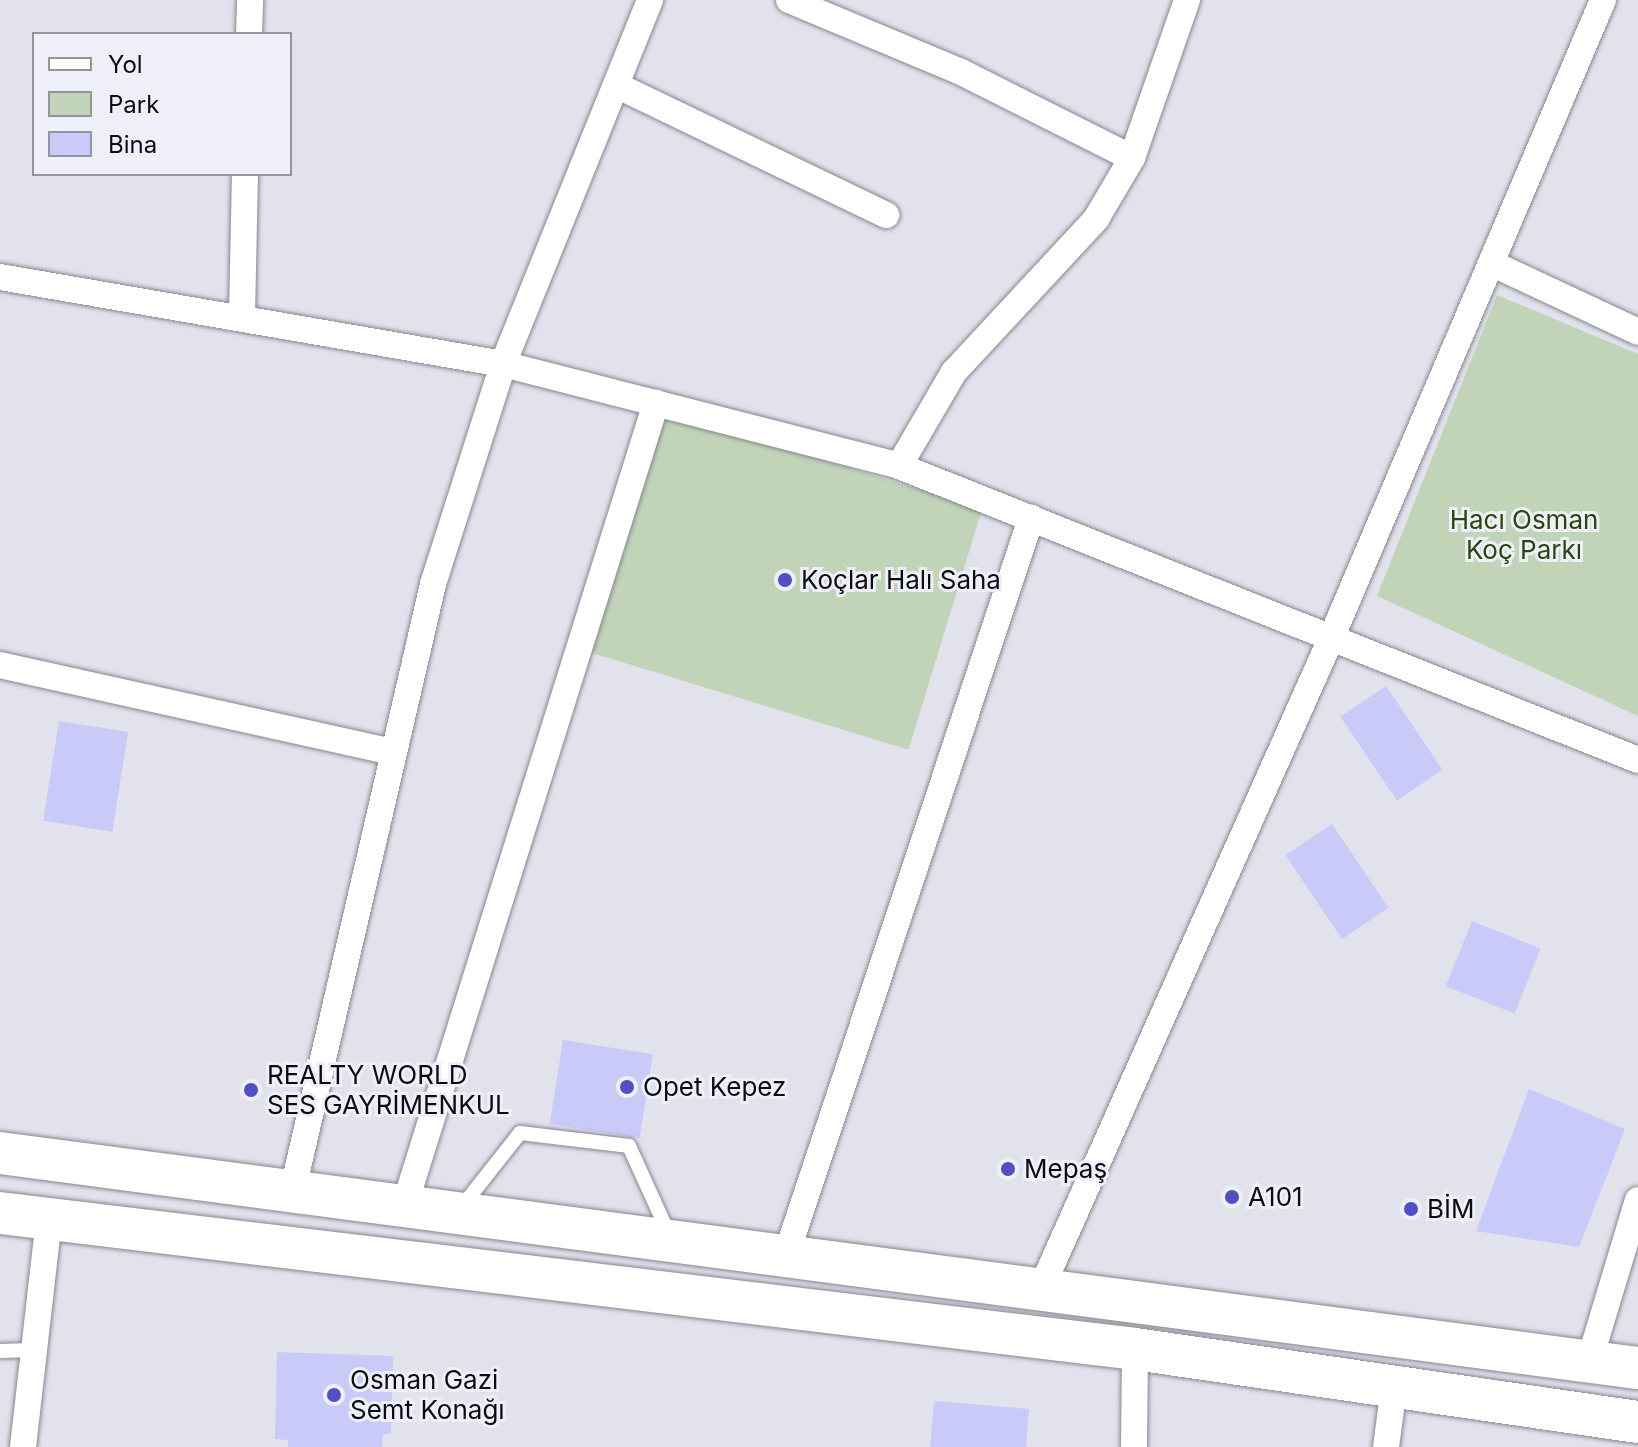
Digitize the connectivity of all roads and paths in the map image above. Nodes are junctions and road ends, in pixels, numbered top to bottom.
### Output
1 (250, 0) edge
2 (650, 0) edge
3 (789, 0) edge
4 (1187, 0) edge
5 (1603, 0) edge
6 (249, 32) edge
7 (616, 85) junction
8 (1132, 158) junction
9 (245, 176) edge
10 (886, 215) dead end
11 (1491, 263) junction
12 (0, 277) edge
13 (242, 316) junction
14 (1638, 332) edge
15 (503, 364) junction
16 (656, 403) junction
17 (899, 466) junction
18 (1031, 518) junction
19 (1333, 634) junction
20 (0, 665) edge
21 (394, 752) junction
22 (1638, 760) edge
23 (10, 1148) edge
24 (292, 1193) junction
25 (1638, 1200) edge
26 (404, 1207) junction
27 (0, 1213) edge
28 (456, 1214) junction
29 (49, 1218) junction
30 (672, 1242) junction
31 (786, 1256) junction
32 (1041, 1289) junction
33 (1135, 1349) junction
34 (32, 1350) junction
35 (0, 1351) edge
36 (1589, 1362) junction
37 (1638, 1368) edge
38 (1394, 1387) junction
39 (1638, 1422) edge
40 (23, 1447) edge
41 (1134, 1447) edge
42 (1386, 1447) edge

1 - 6 street
2 - 7 street
3 - 8 street
4 - 8 street
5 - 11 street
7 - 10 street
7 - 15 street
8 - 17 street
9 - 13 street
11 - 14 street
11 - 19 street
12 - 13 street
13 - 15 street
15 - 16 street
15 - 21 street
16 - 17 street
16 - 26 street
17 - 18 street
18 - 19 street
18 - 31 street
19 - 22 street
19 - 32 street
20 - 21 street
21 - 24 street
23 - 24 main road
24 - 26 main road
25 - 36 street
26 - 28 main road
27 - 29 main road
28 - 30 main road
28 - 30 lane
29 - 33 main road
29 - 34 street
30 - 31 main road
31 - 32 main road
32 - 36 main road
33 - 38 main road
33 - 41 street
34 - 35 lane
34 - 40 street
36 - 37 main road
38 - 39 main road
38 - 42 street

